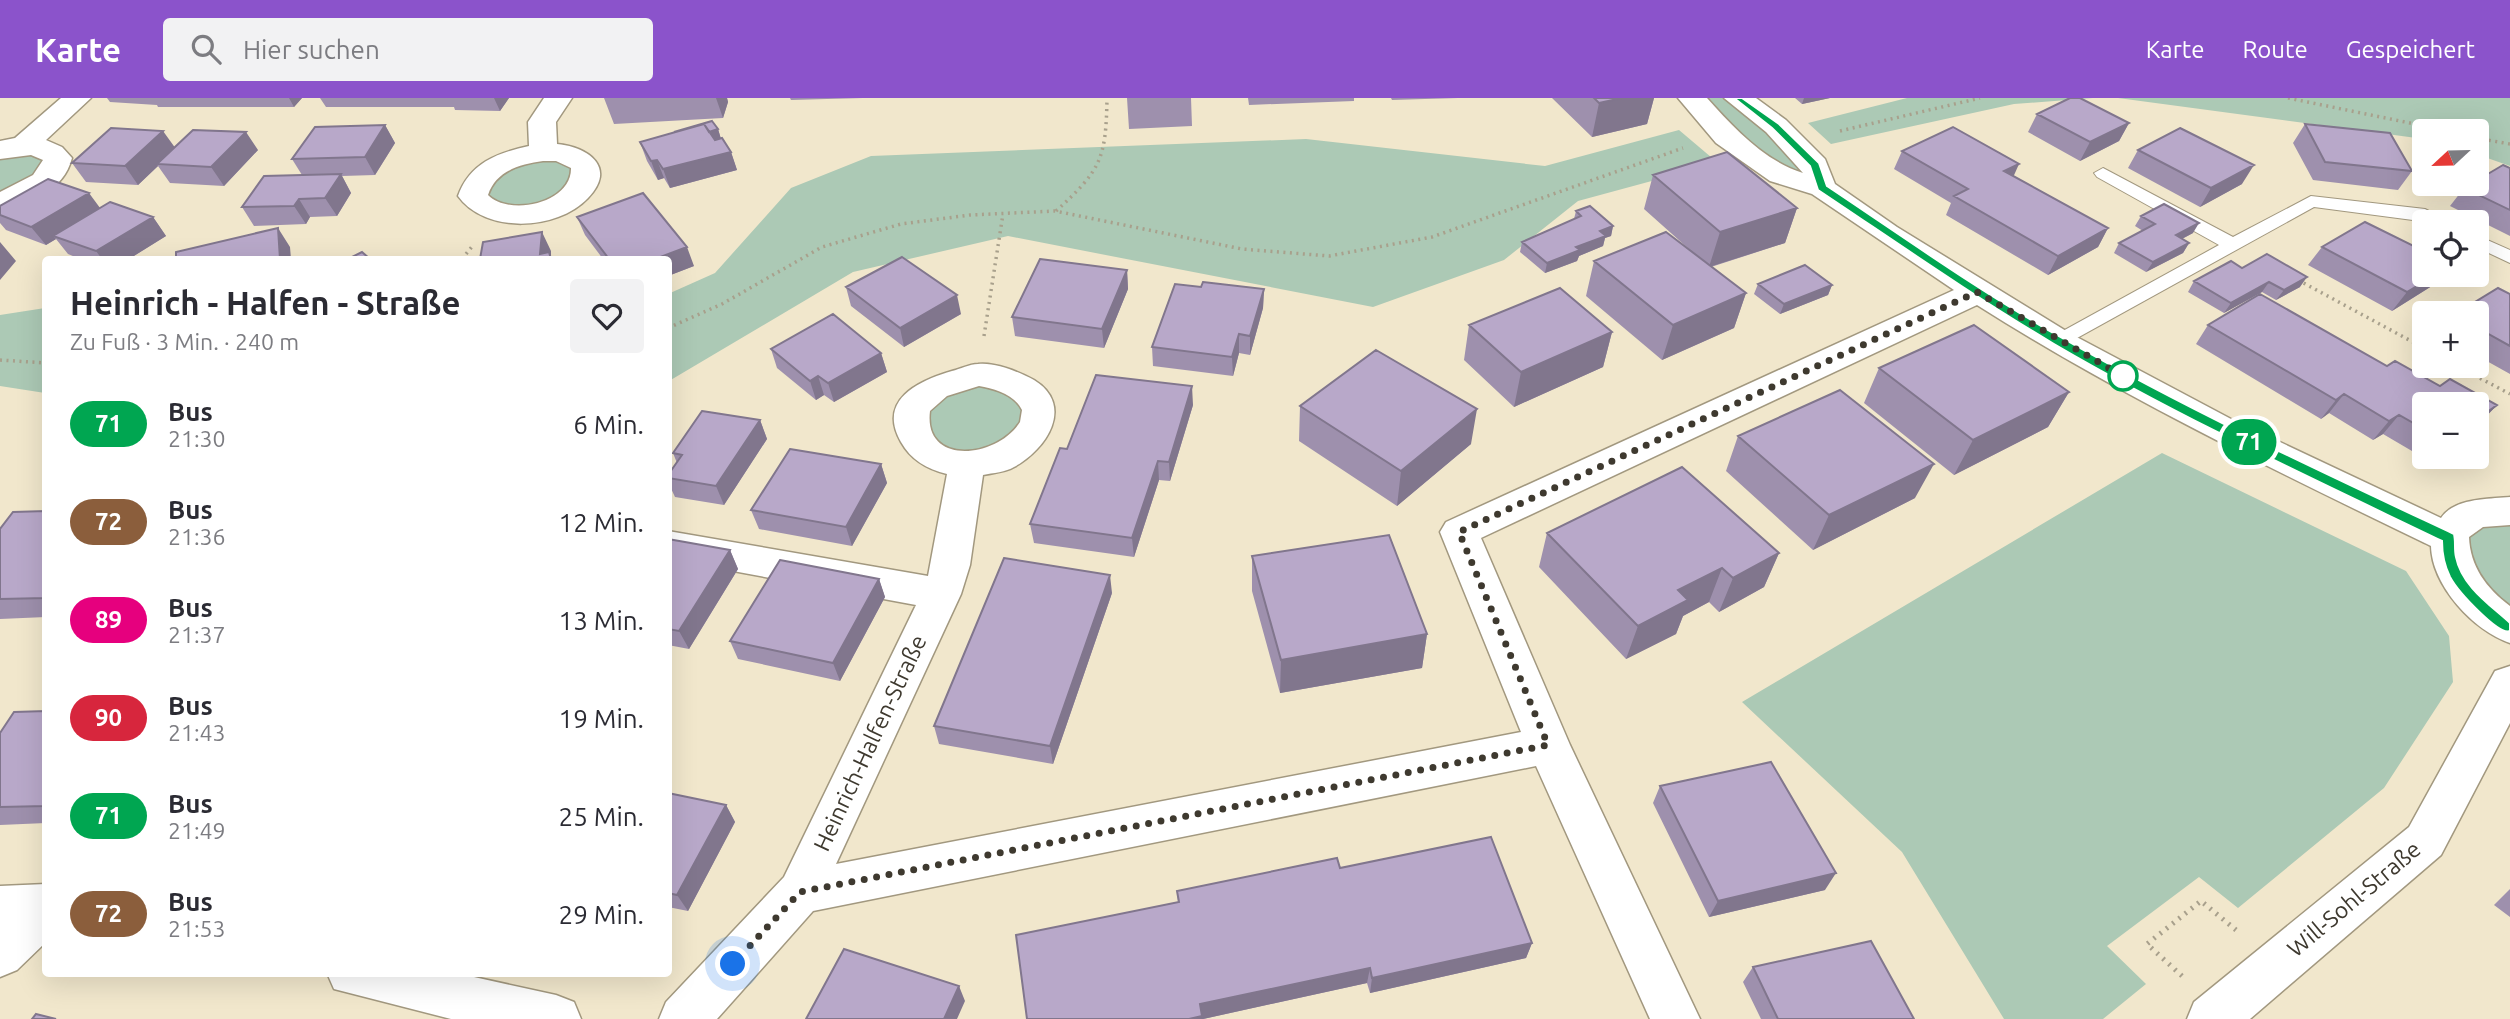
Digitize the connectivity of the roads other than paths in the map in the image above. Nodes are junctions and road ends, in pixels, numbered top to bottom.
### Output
1 (77, 98) edge
2 (558, 98) edge
3 (1692, 98) edge
4 (1738, 98) edge
5 (12, 148) edge
6 (543, 152) dead end
7 (2103, 173) dead end
8 (1822, 188) junction
9 (0, 201) edge
10 (2412, 213) edge
11 (2233, 245) junction
12 (2489, 246) edge
13 (2510, 257) edge
14 (1977, 292) junction
15 (2059, 342) junction
16 (967, 464) junction
17 (2510, 511) edge
18 (2449, 538) junction
19 (672, 546) edge
20 (941, 594) junction
21 (2510, 627) edge
22 (2510, 683) edge
23 (1548, 745) junction
24 (800, 892) junction
25 (0, 908) edge
26 (42, 908) edge
27 (42, 912) edge
28 (0, 954) edge
29 (369, 977) edge
30 (2216, 1015) edge
31 (556, 1019) edge
32 (684, 1019) edge
33 (1675, 1019) edge

1 - 5 street
2 - 6 street
3 - 8 street
4 - 8 street
5 - 9 street
7 - 11 lane
8 - 14 street
10 - 11 lane
11 - 15 lane
12 - 13 lane
14 - 15 street
14 - 23 street
15 - 18 street
16 - 16 street
16 - 20 street, Heinrich-Halfen-Straße
17 - 18 street
18 - 21 street
19 - 20 street
20 - 24 street, Heinrich-Halfen-Straße
22 - 30 street, Will-Sohl-Straße
23 - 24 street, Heinrich-Halfen-Straße
23 - 33 street
24 - 32 street, Heinrich-Halfen-Straße
25 - 26 street
27 - 28 street
29 - 31 street

